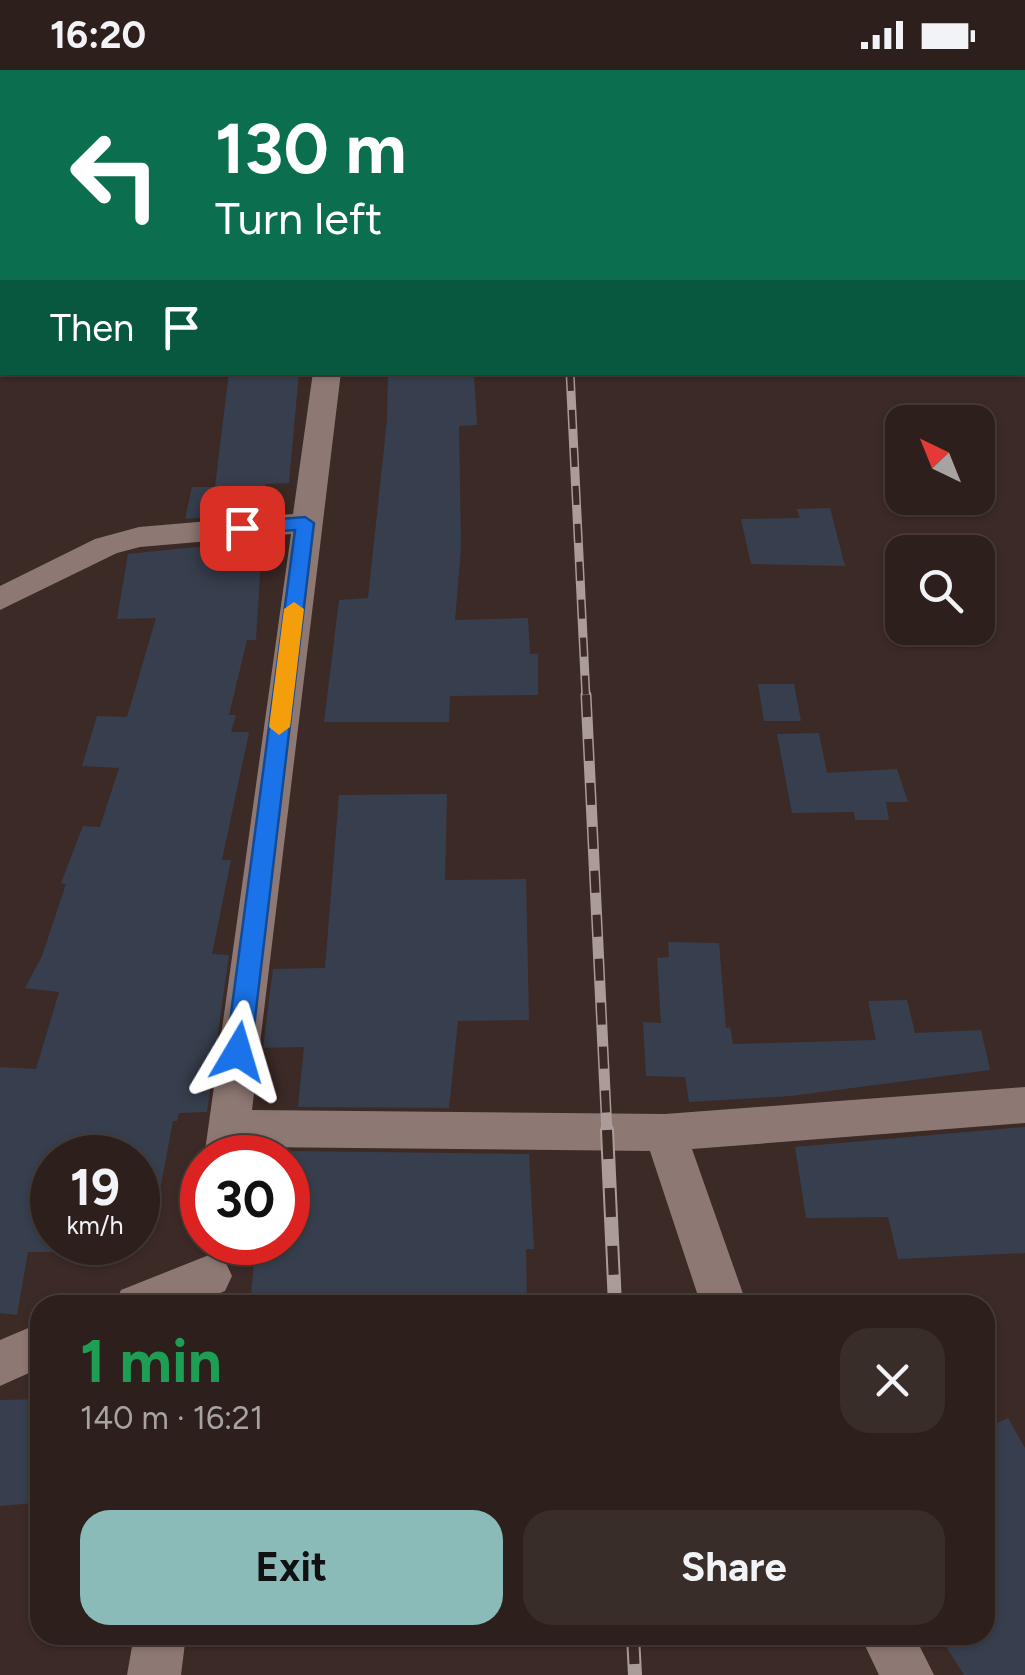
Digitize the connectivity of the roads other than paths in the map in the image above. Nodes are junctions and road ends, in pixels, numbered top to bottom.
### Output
1 (327, 375) edge
2 (305, 523) junction
3 (0, 599) edge
4 (1025, 1105) edge
5 (665, 1133) junction
6 (228, 1135) edge
7 (310, 1141) edge
8 (209, 1274) edge
9 (160, 1295) edge
10 (721, 1295) edge
11 (30, 1350) edge
12 (0, 1363) edge
13 (158, 1645) edge
14 (891, 1645) edge
15 (154, 1675) edge
16 (907, 1675) edge

1 - 2 street
2 - 3 street
2 - 6 street
4 - 5 street
5 - 7 street
5 - 10 street
8 - 9 street
11 - 12 street
13 - 15 street
14 - 16 street

